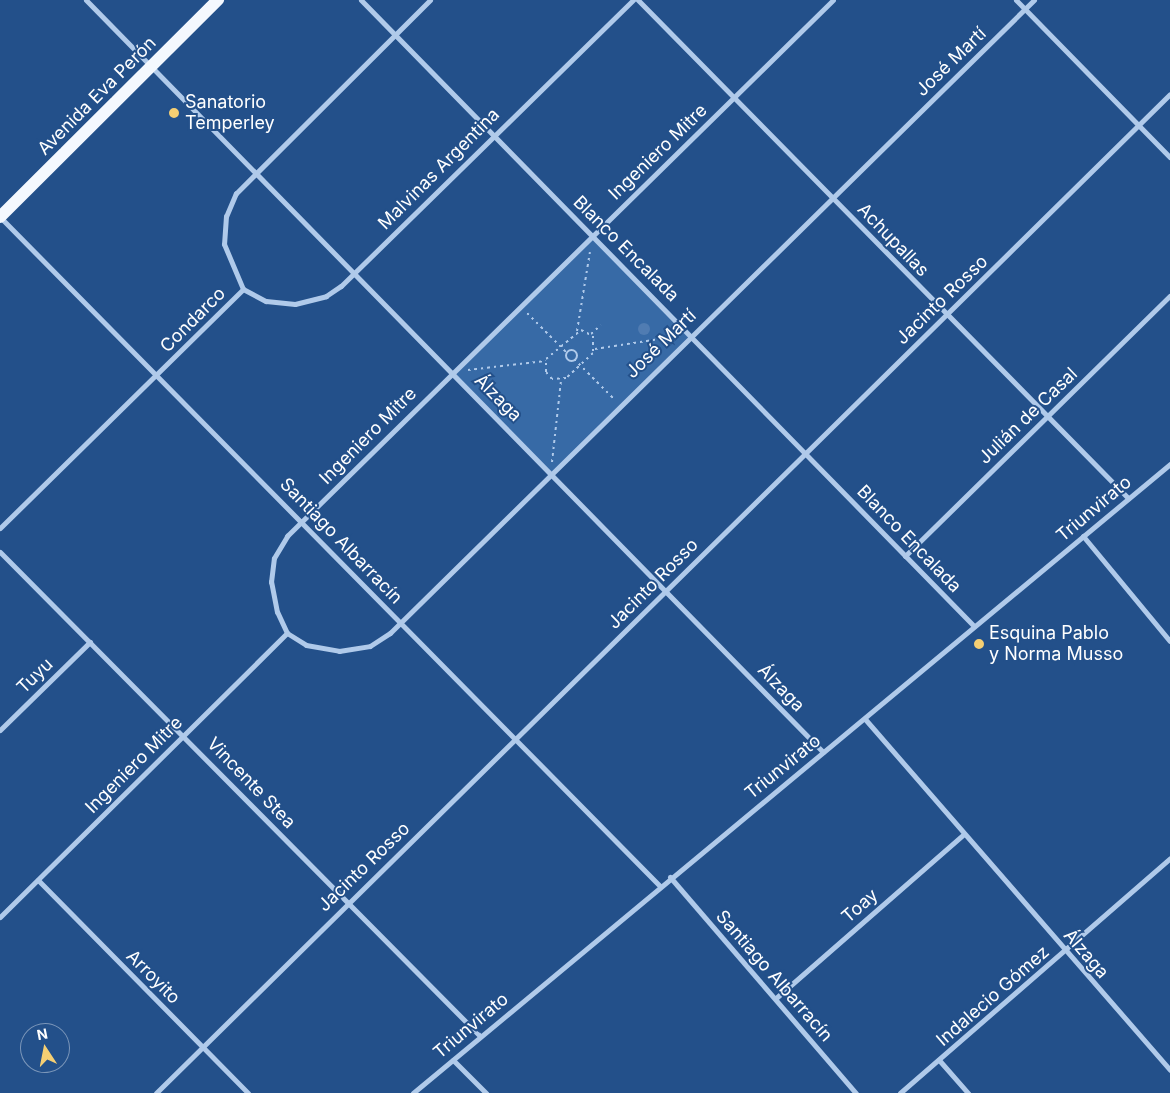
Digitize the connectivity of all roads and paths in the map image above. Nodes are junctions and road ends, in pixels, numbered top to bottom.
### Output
1 (86, 0) edge
2 (218, 0) edge
3 (361, 0) edge
4 (430, 0) edge
5 (633, 0) edge
6 (638, 0) edge
7 (833, 0) edge
8 (1016, 0) edge
9 (1034, 0) edge
10 (1025, 9) junction
11 (394, 35) junction
12 (150, 67) junction
13 (1170, 94) edge
14 (734, 98) junction
15 (1139, 125) junction
16 (493, 135) junction
17 (1170, 157) edge
18 (255, 172) junction
19 (832, 197) junction
20 (0, 217) edge
21 (592, 234) junction
22 (355, 272) junction
23 (243, 289) junction
24 (1170, 296) edge
25 (520, 306) junction
26 (947, 315) junction
27 (601, 325) dead end
28 (577, 331) junction
29 (591, 334) junction
30 (691, 334) junction
31 (560, 345) junction
32 (595, 349) junction
33 (566, 352) junction
34 (574, 359) junction
35 (545, 361) junction
36 (580, 365) junction
37 (452, 372) junction
38 (158, 374) junction
39 (562, 380) junction
40 (620, 404) junction
41 (1048, 416) junction
42 (806, 452) junction
43 (1170, 464) edge
44 (551, 472) junction
45 (1128, 498) junction
46 (302, 520) junction
47 (0, 528) edge
48 (1083, 536) junction
49 (0, 552) edge
50 (905, 556) junction
51 (666, 590) junction
52 (402, 624) junction
53 (974, 626) junction
54 (287, 632) junction
55 (1170, 641) edge
56 (90, 642) junction
57 (864, 719) junction
58 (0, 730) edge
59 (184, 735) junction
60 (517, 738) junction
61 (823, 752) junction
62 (962, 835) junction
63 (1170, 858) edge
64 (670, 877) junction
65 (38, 880) junction
66 (660, 886) junction
67 (348, 902) junction
68 (0, 917) edge
69 (1065, 951) junction
70 (776, 998) junction
71 (480, 1036) junction
72 (202, 1047) junction
73 (453, 1060) junction
74 (939, 1060) junction
75 (1170, 1070) edge
76 (156, 1093) edge
77 (248, 1093) edge
78 (414, 1093) edge
79 (486, 1093) edge
80 (856, 1093) edge
81 (900, 1093) edge
82 (968, 1093) edge

1 - 12 street, Álzaga
2 - 12 main road, Avenida Eva Perón
3 - 11 street, Blanco Encalada
4 - 11 street, Condarco
5 - 16 street, Malvinas Argentina
6 - 14 street, Achupallas
7 - 14 street, Ingeniero Mitre
8 - 10 street
9 - 10 street, José Martí
10 - 15 street
10 - 19 street, José Martí
11 - 16 street, Blanco Encalada
11 - 18 street, Condarco
12 - 18 street, Álzaga
12 - 20 main road, Avenida Eva Perón
13 - 15 street, Jacinto Rosso
14 - 19 street, Achupallas
14 - 21 street, Ingeniero Mitre
15 - 17 street
15 - 26 street, Jacinto Rosso
16 - 21 street, Blanco Encalada
16 - 22 street, Malvinas Argentina
18 - 22 street, Álzaga
18 - 23 street, Condarco
19 - 26 street, Achupallas
19 - 30 street, José Martí
20 - 38 street, Santiago Albarracín
21 - 25 street, Ingeniero Mitre
21 - 28 path
21 - 30 street, Blanco Encalada
22 - 23 street, Malvinas Argentina
22 - 37 street, Álzaga
23 - 38 street, Condarco
24 - 41 street, Julián de Casal
25 - 31 path
25 - 37 street, Ingeniero Mitre
26 - 41 street, Achupallas
26 - 42 street, Jacinto Rosso
27 - 29 path
28 - 29 path
28 - 31 path
29 - 32 path
30 - 32 path
30 - 40 street, José Martí
30 - 42 street, Blanco Encalada
31 - 33 path
31 - 35 path
32 - 36 path
33 - 34 path
33 - 34 path
34 - 36 path
35 - 37 path
35 - 39 path
36 - 39 path
36 - 40 path
37 - 44 street, Álzaga
37 - 46 street, Ingeniero Mitre
38 - 46 street, Santiago Albarracín
38 - 47 street, Condarco
39 - 44 path
40 - 44 street, José Martí
41 - 45 street, Achupallas
41 - 50 street, Julián de Casal
42 - 50 street, Blanco Encalada
42 - 51 street, Jacinto Rosso
43 - 45 street, Triunvirato
44 - 51 street, Álzaga
44 - 52 street, José Martí
45 - 48 street, Triunvirato
46 - 52 street, Santiago Albarracín
46 - 54 street, Ingeniero Mitre
48 - 53 street, Triunvirato
48 - 55 street
49 - 56 street, Vincente Stea
50 - 53 street, Blanco Encalada
51 - 60 street, Jacinto Rosso
51 - 61 street, Álzaga
52 - 54 street, José Martí
52 - 60 street, Santiago Albarracín
53 - 57 street, Triunvirato
54 - 59 street, Ingeniero Mitre
56 - 58 street, Tuyu
56 - 59 street, Vincente Stea
57 - 61 street, Triunvirato
57 - 62 street, Álzaga
59 - 65 street, Ingeniero Mitre
59 - 67 street, Vincente Stea
60 - 66 street, Santiago Albarracín
60 - 67 street, Jacinto Rosso
61 - 64 street, Triunvirato
62 - 69 street, Álzaga
62 - 70 street, Toay
63 - 69 street, Indalecio Gómez
64 - 66 street, Triunvirato
64 - 70 street, Santiago Albarracín
65 - 68 street, Ingeniero Mitre
65 - 72 street, Arroyito
66 - 71 street, Triunvirato
67 - 71 street, Vincente Stea
67 - 72 street, Jacinto Rosso
69 - 74 street, Indalecio Gómez
69 - 75 street, Álzaga
70 - 80 street, Santiago Albarracín
71 - 73 street, Triunvirato
72 - 76 street, Jacinto Rosso
72 - 77 street, Arroyito
73 - 78 street, Triunvirato
73 - 79 street
74 - 81 street, Indalecio Gómez
74 - 82 street

